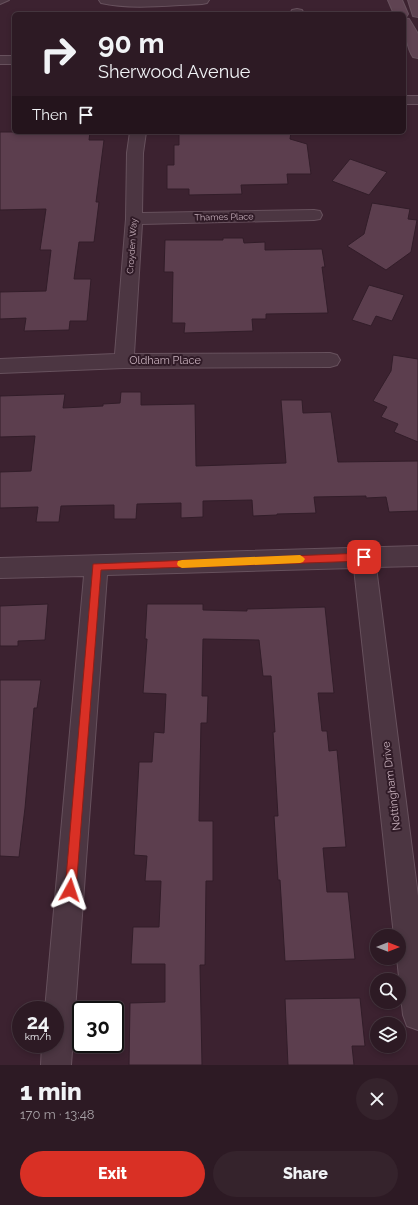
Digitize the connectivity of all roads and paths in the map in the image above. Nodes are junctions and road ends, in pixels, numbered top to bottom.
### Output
1 (6, 0) edge
2 (106, 0) edge
3 (202, 0) edge
4 (395, 0) edge
5 (414, 0) edge
6 (0, 2) edge
7 (400, 12) edge
8 (418, 13) edge
9 (406, 25) edge
10 (417, 41) edge
11 (0, 60) edge
12 (12, 60) edge
13 (406, 100) edge
14 (418, 100) edge
15 (138, 134) edge
16 (314, 215) dead end
17 (134, 219) junction
18 (330, 360) dead end
19 (124, 361) junction
20 (0, 366) edge
21 (418, 556) edge
22 (364, 557) junction
23 (96, 566) junction
24 (0, 568) edge
25 (418, 1015) edge
26 (56, 1065) edge

1 - 6 lane
2 - 3 street
4 - 7 main road
5 - 8 main road
9 - 10 main road
11 - 12 street
13 - 14 street
15 - 17 street, Croyden Way
16 - 17 street, Thames Place
17 - 19 street, Croyden Way
18 - 19 street, Oldham Place
19 - 20 street, Oldham Place
21 - 22 street
22 - 23 street
22 - 25 street, Nottingham Drive
23 - 24 street
23 - 26 street

